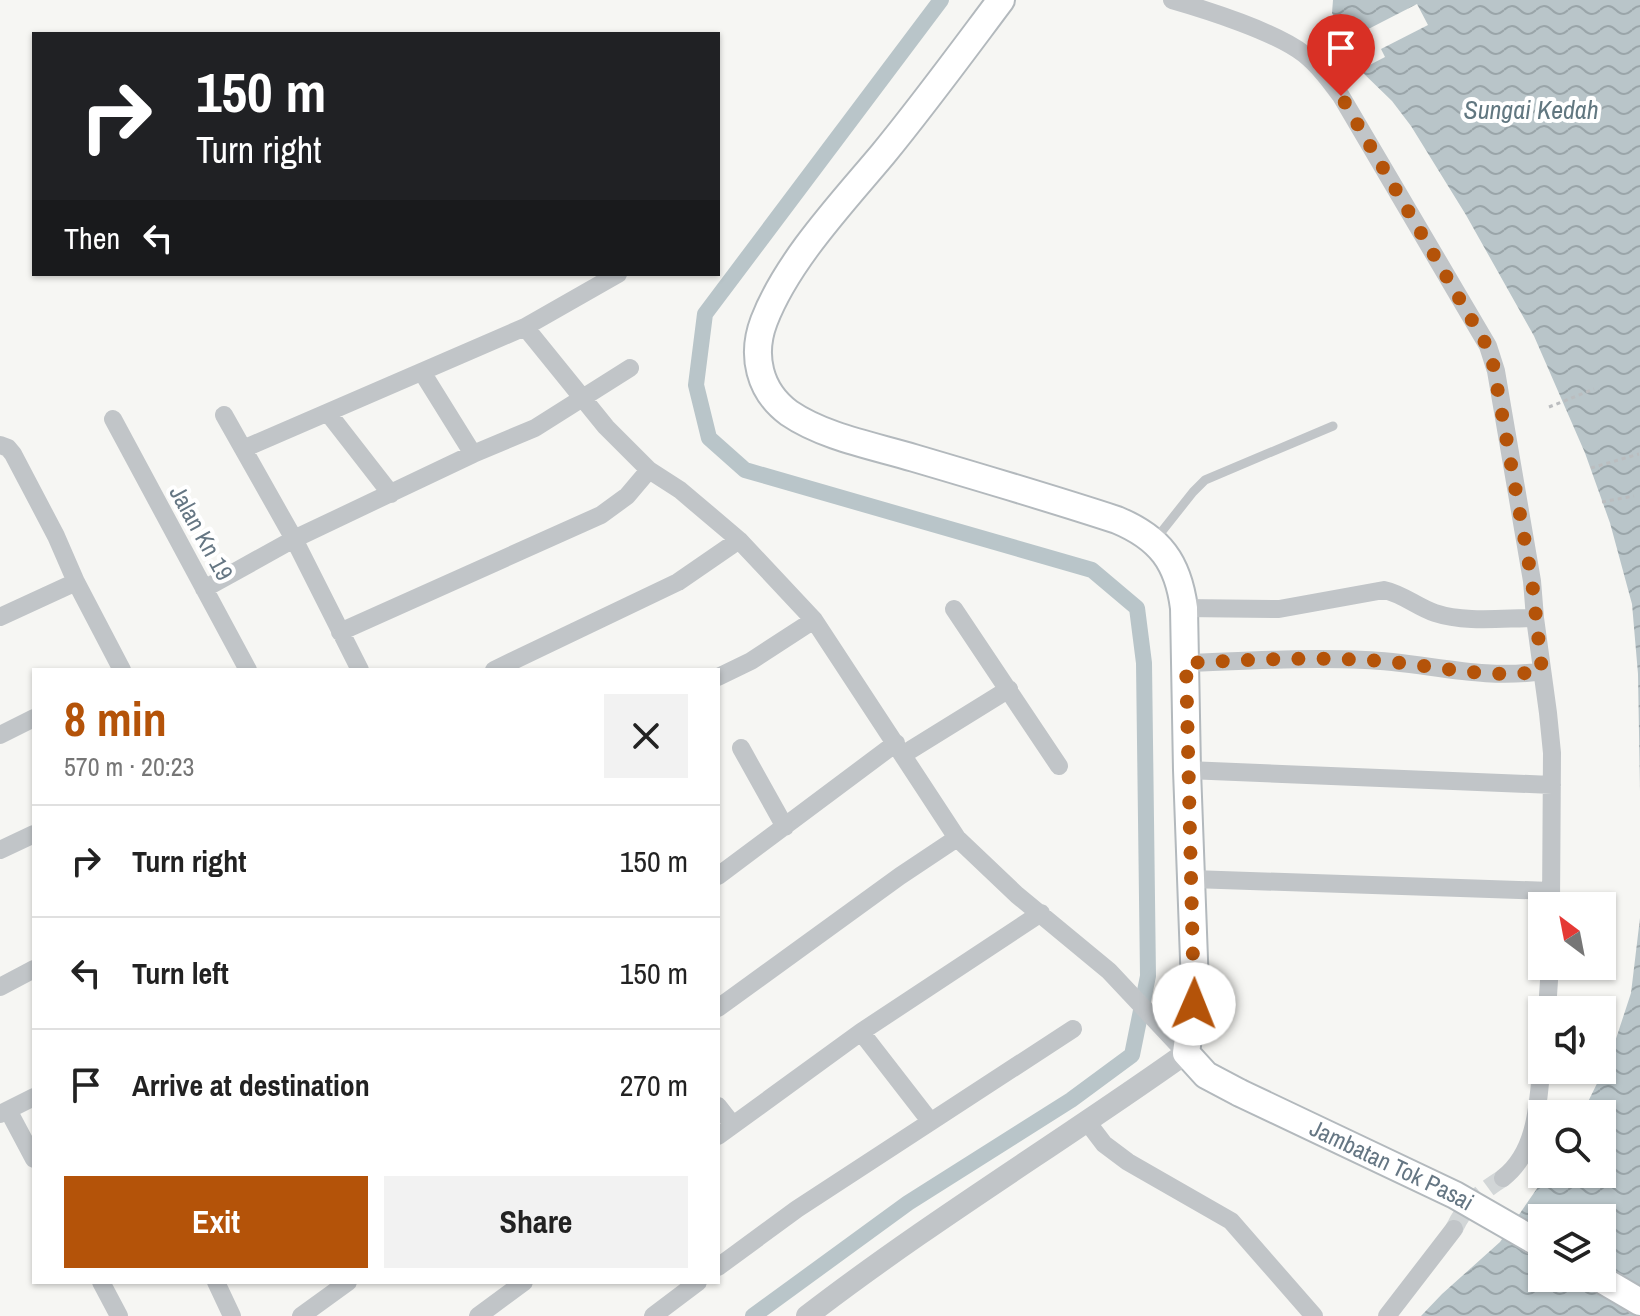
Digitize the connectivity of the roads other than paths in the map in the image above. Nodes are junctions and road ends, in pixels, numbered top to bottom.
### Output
1 (1001, 0) edge
2 (1172, 0) edge
3 (614, 276) edge
4 (525, 327) junction
5 (630, 368) dead end
6 (422, 372) junction
7 (583, 399) junction
8 (328, 413) junction
9 (224, 415) dead end
10 (113, 419) dead end
11 (1333, 426) dead end
12 (0, 445) edge
13 (243, 449) junction
14 (473, 454) junction
15 (649, 470) junction
16 (391, 494) junction
17 (294, 539) junction
18 (739, 540) junction
19 (1154, 541) junction
20 (76, 582) junction
21 (204, 589) junction
22 (1184, 608) junction
23 (954, 609) dead end
24 (0, 617) edge
25 (1535, 618) junction
26 (814, 620) junction
27 (340, 632) junction
28 (1186, 663) junction
29 (121, 668) edge
30 (247, 668) edge
31 (359, 668) edge
32 (498, 668) edge
33 (1542, 671) junction
34 (720, 676) edge
35 (1009, 689) junction
36 (32, 719) edge
37 (0, 735) edge
38 (741, 748) dead end
39 (900, 748) junction
40 (1059, 766) dead end
41 (1187, 770) junction
42 (1552, 785) junction
43 (785, 827) junction
44 (32, 835) edge
45 (957, 838) junction
46 (0, 850) edge
47 (720, 875) edge
48 (1192, 879) junction
49 (1551, 892) edge
50 (1528, 898) edge
51 (1041, 913) junction
52 (32, 970) edge
53 (0, 987) edge
54 (720, 1007) edge
55 (1073, 1029) dead end
56 (861, 1032) junction
57 (1180, 1046) junction
58 (1540, 1084) edge
59 (32, 1098) edge
60 (4, 1112) edge
61 (930, 1121) junction
62 (1088, 1123) junction
63 (726, 1131) edge
64 (32, 1156) edge
65 (1503, 1178) tunnel mouth
66 (1454, 1229) tunnel mouth
67 (1528, 1237) edge
68 (720, 1266) edge
69 (102, 1284) edge
70 (217, 1284) edge
71 (521, 1284) edge
72 (695, 1284) edge
73 (338, 1285) edge
74 (1616, 1288) edge
75 (1640, 1302) edge
76 (119, 1316) edge
77 (232, 1316) edge
78 (301, 1316) edge
79 (478, 1316) edge
80 (653, 1316) edge
81 (807, 1316) edge
82 (1314, 1316) edge
83 (1387, 1316) edge

1 - 19 main road
2 - 25 street
3 - 4 street
4 - 6 street
4 - 7 street
5 - 7 street
6 - 8 street
6 - 14 street
7 - 14 street
7 - 15 street
8 - 13 street
8 - 16 street
9 - 13 street
10 - 21 street, Jalan Kn 19
11 - 19 lane
12 - 20 street
13 - 17 street
14 - 16 street
15 - 18 street
15 - 27 street
16 - 17 street
17 - 21 street
17 - 27 street
18 - 26 street
18 - 32 street
19 - 22 main road
20 - 24 street
20 - 29 street
21 - 30 street, Jalan Kn 19
22 - 25 street
22 - 28 main road
23 - 35 street
25 - 33 street
26 - 34 street
26 - 39 street
27 - 31 street
28 - 33 street
28 - 41 main road
33 - 42 street
35 - 39 street
35 - 40 street
36 - 37 street
38 - 43 street
39 - 43 street
39 - 45 street
41 - 42 street
41 - 48 main road
42 - 49 street
43 - 47 street
44 - 46 street
45 - 51 street
45 - 54 street
48 - 50 street
48 - 57 main road
51 - 56 street
51 - 57 street
52 - 53 street
55 - 61 street
56 - 61 street
56 - 63 street
57 - 62 street
57 - 67 main road, Jambatan Tok Pasai, bridge
58 - 65 street
59 - 60 street
60 - 64 street
61 - 68 street
62 - 81 street
62 - 82 street
66 - 83 street
69 - 76 street
70 - 77 street
71 - 79 street
72 - 80 street
73 - 78 street
74 - 75 main road

